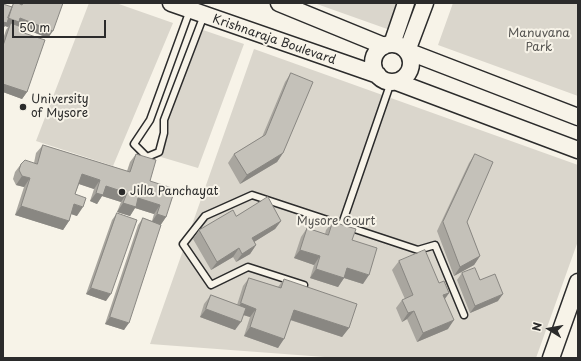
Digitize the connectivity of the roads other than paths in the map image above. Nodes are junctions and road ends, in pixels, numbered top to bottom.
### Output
1 (171, 3) edge
2 (279, 3) edge
3 (406, 3) edge
4 (425, 3) edge
5 (195, 10) edge
6 (394, 47) junction
7 (388, 80) junction
8 (578, 117) edge
9 (578, 150) edge
10 (342, 224) junction
11 (578, 282) edge
12 (304, 285) edge
13 (464, 315) dead end
14 (551, 358) edge

1 - 5 main road, Krishnaraja Boulevard
2 - 6 main road
3 - 6 main road
4 - 6 main road
5 - 5 lane
5 - 7 main road, Krishnaraja Boulevard
6 - 7 main road
6 - 7 main road
6 - 8 main road
7 - 9 main road, Krishnaraja Boulevard
7 - 10 lane
10 - 12 lane
10 - 13 lane
11 - 14 main road

